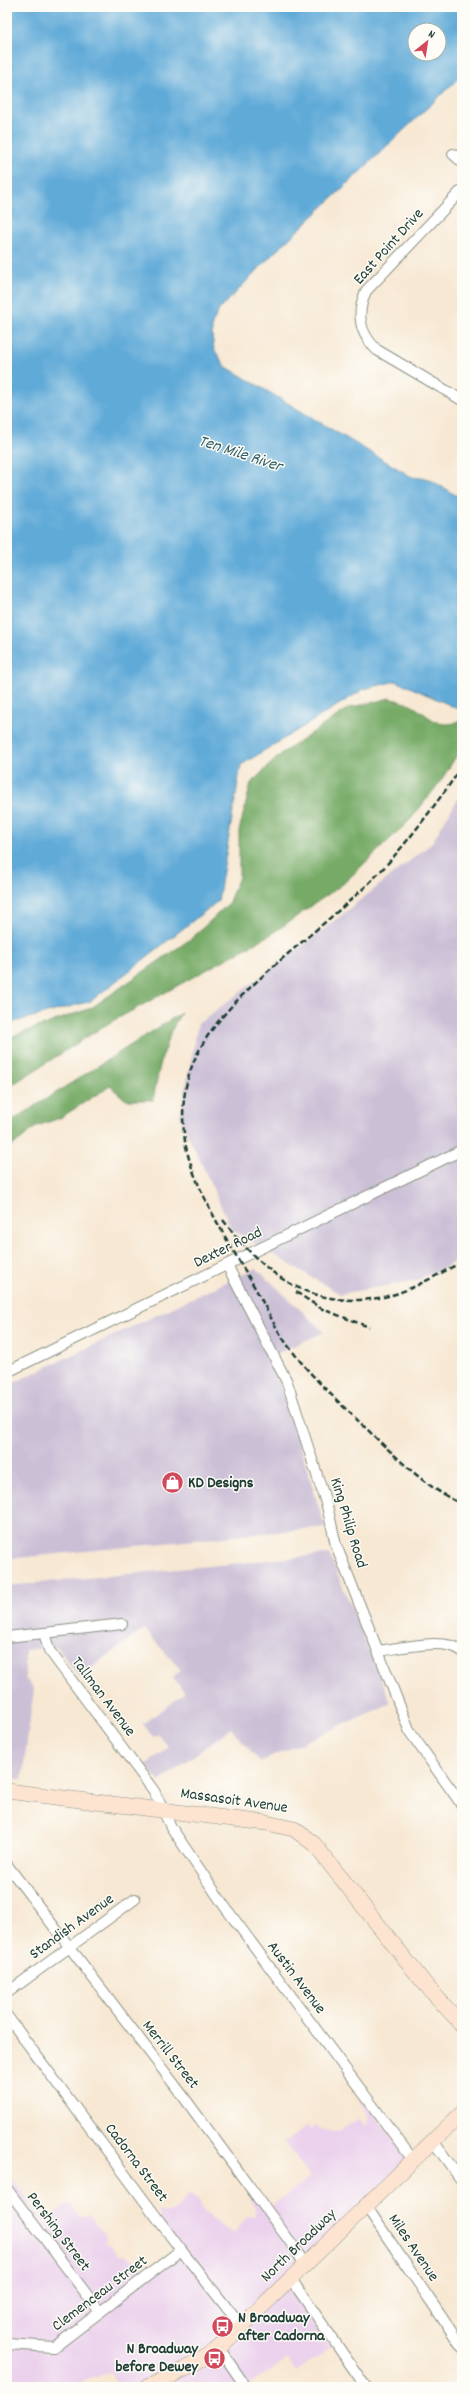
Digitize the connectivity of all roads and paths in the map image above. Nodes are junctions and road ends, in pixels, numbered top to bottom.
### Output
1 (453, 154) dead end
2 (462, 162) edge
3 (462, 190) edge
4 (462, 400) edge
5 (462, 1150) edge
6 (227, 1266) junction
7 (7, 1372) edge
8 (122, 1624) dead end
9 (44, 1633) junction
10 (7, 1636) edge
11 (378, 1651) junction
12 (462, 1651) edge
13 (7, 1791) edge
14 (462, 1805) edge
15 (161, 1809) junction
16 (7, 1865) edge
17 (135, 1899) dead end
18 (68, 1948) junction
19 (7, 1993) edge
20 (7, 2016) edge
21 (462, 2029) edge
22 (462, 2113) edge
23 (433, 2141) junction
24 (413, 2160) junction
25 (462, 2181) edge
26 (7, 2189) edge
27 (366, 2206) junction
28 (181, 2250) junction
29 (305, 2265) junction
30 (291, 2279) junction
31 (100, 2312) junction
32 (242, 2327) junction
33 (7, 2344) edge
34 (462, 2347) edge
35 (219, 2348) junction
36 (147, 2387) edge
37 (246, 2387) edge
38 (366, 2387) edge

1 - 2 street
3 - 4 street, East Point Drive
5 - 6 street, Dexter Road
6 - 7 street, Dexter Road
6 - 11 street, King Philip Road
8 - 9 street
9 - 10 street
9 - 15 street, Tallman Avenue
11 - 12 street
11 - 14 street, King Philip Road
13 - 15 main road, Massasoit Avenue
15 - 21 main road, Massasoit Avenue
15 - 24 street, Austin Avenue
16 - 18 street, Merrill Street
17 - 18 street, Standish Avenue
18 - 19 street, Standish Avenue
18 - 29 street, Merrill Street
20 - 28 street, Cadorna Street
22 - 23 main road, North Broadway
23 - 24 main road, North Broadway
23 - 25 street
24 - 27 main road, North Broadway
26 - 31 street, Pershing Street
27 - 29 main road, North Broadway
27 - 34 street, Miles Avenue
28 - 31 street, Clemenceau Street
28 - 32 street, Cadorna Street
29 - 30 main road, North Broadway
30 - 32 main road, North Broadway
30 - 38 street
31 - 33 street, Clemenceau Street
32 - 35 main road, North Broadway
35 - 36 main road, North Broadway
35 - 37 street

